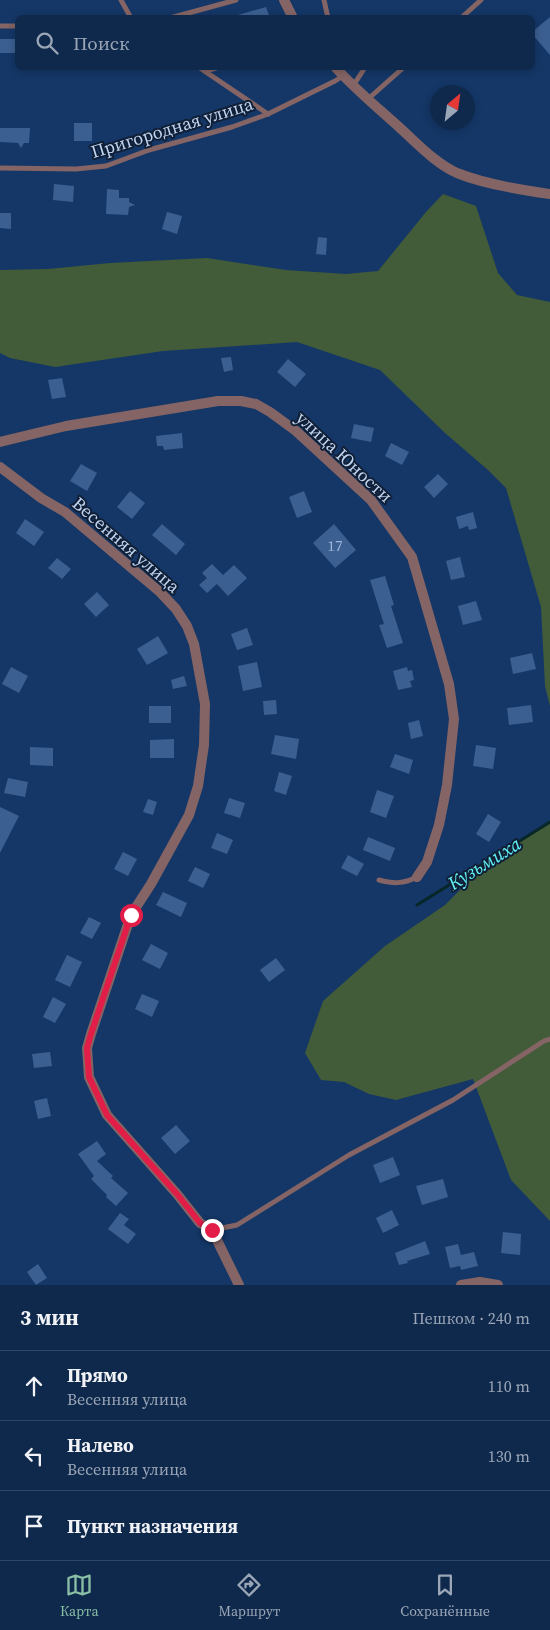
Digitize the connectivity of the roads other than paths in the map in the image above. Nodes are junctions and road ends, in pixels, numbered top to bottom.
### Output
1 (122, 0) edge
2 (236, 0) edge
3 (284, 0) edge
4 (324, 0) edge
5 (482, 0) edge
6 (130, 15) edge
7 (181, 15) edge
8 (292, 15) edge
9 (327, 15) edge
10 (464, 15) edge
11 (0, 26) edge
12 (15, 26) edge
13 (204, 70) edge
14 (364, 70) edge
15 (401, 70) edge
16 (340, 71) edge
17 (352, 86) junction
18 (368, 99) junction
19 (268, 114) junction
20 (0, 168) edge
21 (550, 194) edge
22 (0, 442) edge
23 (0, 467) edge
24 (418, 877) joint
25 (379, 880) dead end
26 (550, 1040) edge
27 (212, 1230) junction
28 (239, 1285) edge
29 (461, 1285) edge
30 (498, 1285) edge

1 - 6 lane
2 - 7 lane
3 - 8 street
4 - 9 lane
5 - 10 lane
11 - 12 lane
13 - 19 lane
14 - 17 lane
15 - 18 lane
16 - 17 street
16 - 19 lane, Пригородная улица
17 - 18 street
18 - 21 street
19 - 20 lane, Пригородная улица
22 - 24 street, улица Юности
23 - 27 street, Весенняя улица
24 - 25 lane
26 - 27 lane
27 - 28 street, Весенняя улица
29 - 30 street

